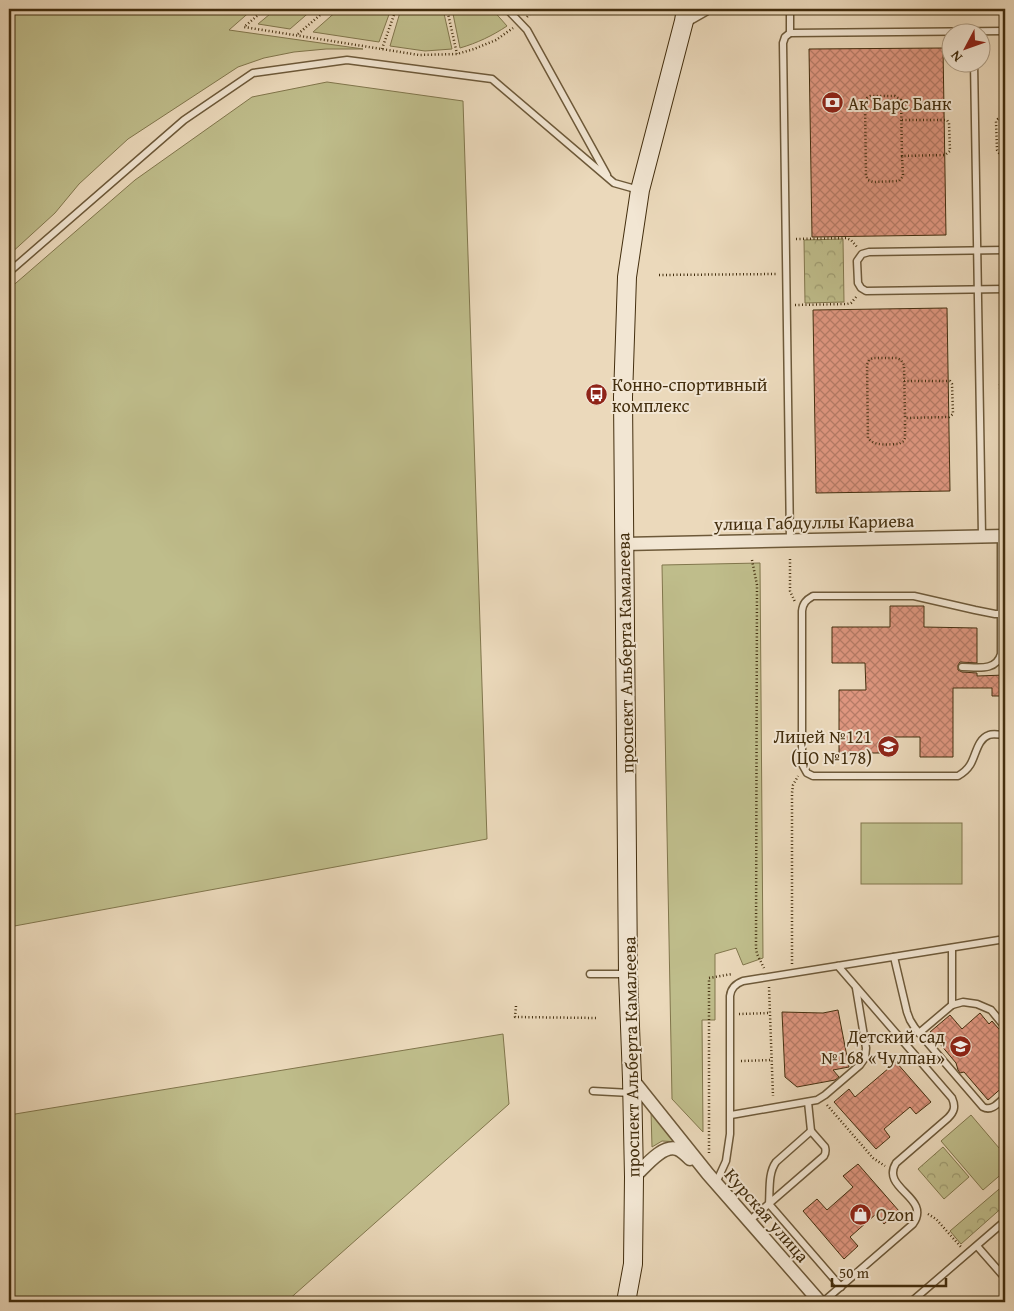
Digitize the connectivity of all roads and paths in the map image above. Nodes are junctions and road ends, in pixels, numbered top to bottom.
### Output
1 (265, 9) edge
2 (327, 9) edge
3 (396, 9) edge
4 (448, 9) edge
5 (507, 9) edge
6 (534, 9) edge
7 (705, 9) edge
8 (790, 9) edge
9 (685, 15) edge
10 (520, 22) junction
11 (992, 31) edge
12 (1005, 31) edge
13 (942, 32) edge
14 (790, 33) junction
15 (297, 35) junction
16 (382, 49) junction
17 (457, 54) junction
18 (974, 72) edge
19 (1005, 118) edge
20 (902, 120) junction
21 (1005, 154) edge
22 (902, 156) junction
23 (609, 178) junction
24 (640, 190) junction
25 (786, 239) junction
26 (1005, 250) edge
27 (978, 251) junction
28 (862, 254) junction
29 (9, 272) edge
30 (786, 274) junction
31 (659, 275) dead end
32 (863, 290) junction
33 (978, 290) junction
34 (1005, 290) edge
35 (786, 305) junction
36 (1005, 380) edge
37 (904, 382) junction
38 (1005, 417) edge
39 (905, 418) junction
40 (982, 536) junction
41 (1003, 536) edge
42 (790, 540) junction
43 (624, 544) junction
44 (752, 560) dead end
45 (790, 560) dead end
46 (802, 611) junction
47 (1003, 614) edge
48 (962, 667) dead end
49 (1005, 734) edge
50 (804, 769) junction
51 (1005, 939) edge
52 (952, 948) junction
53 (894, 957) junction
54 (838, 966) junction
55 (740, 973) dead end
56 (792, 973) junction
57 (590, 974) dead end
58 (628, 974) junction
59 (768, 977) junction
60 (856, 986) junction
61 (952, 1005) junction
62 (516, 1006) dead end
63 (770, 1013) junction
64 (730, 1014) junction
65 (596, 1018) dead end
66 (1005, 1027) edge
67 (919, 1033) junction
68 (772, 1060) junction
69 (730, 1061) junction
70 (632, 1086) junction
71 (593, 1091) dead end
72 (1005, 1097) edge
73 (822, 1098) junction
74 (808, 1102) junction
75 (774, 1108) junction
76 (731, 1115) junction
77 (811, 1131) junction
78 (709, 1159) dead end
79 (893, 1170) junction
80 (634, 1177) junction
81 (712, 1178) junction
82 (769, 1204) junction
83 (917, 1210) junction
84 (749, 1221) junction
85 (1005, 1222) edge
86 (977, 1246) junction
87 (967, 1254) junction
88 (1005, 1278) edge
89 (841, 1286) junction
90 (626, 1302) edge
91 (821, 1302) edge
92 (912, 1302) edge

1 - 15 path
2 - 15 path
3 - 16 path
4 - 17 path
5 - 10 lane
6 - 10 path
7 - 9 street
8 - 14 lane
9 - 24 main road, проспект Альберта Камалеева
10 - 17 path
10 - 23 lane
11 - 12 lane
13 - 14 lane
14 - 25 lane
15 - 16 path
16 - 17 path
18 - 27 lane
19 - 21 path
20 - 22 path
20 - 22 path
20 - 22 path
23 - 24 lane
23 - 29 lane
24 - 43 main road, проспект Альберта Камалеева
25 - 28 path
25 - 30 lane
26 - 27 lane
27 - 28 lane
27 - 33 lane
28 - 32 lane
30 - 31 path
30 - 35 lane
32 - 33 lane
32 - 35 path
33 - 34 lane
33 - 40 lane
35 - 42 lane
36 - 38 path
37 - 39 path
37 - 39 path
37 - 39 path
40 - 41 street, улица Габдуллы Кариева
40 - 42 street, улица Габдуллы Кариева
41 - 47 lane
42 - 43 street, улица Габдуллы Кариева
43 - 58 main road, проспект Альберта Камалеева
44 - 59 path
45 - 46 path
46 - 47 lane
46 - 50 lane
47 - 48 lane
49 - 50 lane
50 - 56 path
51 - 52 lane
52 - 53 lane
52 - 61 lane
53 - 54 lane
53 - 67 lane
54 - 56 lane
54 - 60 lane
55 - 78 path
56 - 59 lane
57 - 58 lane
58 - 70 main road, проспект Альберта Камалеева
59 - 63 path
59 - 64 lane
60 - 73 lane
60 - 79 lane
61 - 66 lane
61 - 67 lane
62 - 65 path
63 - 64 path
63 - 68 path
64 - 69 lane
67 - 72 lane
68 - 69 path
68 - 75 path
69 - 76 lane
70 - 71 lane
70 - 80 main road, проспект Альберта Камалеева
70 - 81 street, Курская улица
73 - 74 lane
73 - 79 path
74 - 75 lane
74 - 77 lane
75 - 76 lane
76 - 81 lane
77 - 82 lane
77 - 82 lane
79 - 83 lane
80 - 81 street, Курская улица
80 - 90 main road, проспект Альберта Камалеева
81 - 84 street, Курская улица
82 - 84 lane
82 - 89 lane
83 - 87 path
83 - 89 lane
84 - 91 street, Курская улица
85 - 86 lane
86 - 87 lane
86 - 88 lane
87 - 92 lane
89 - 91 lane

